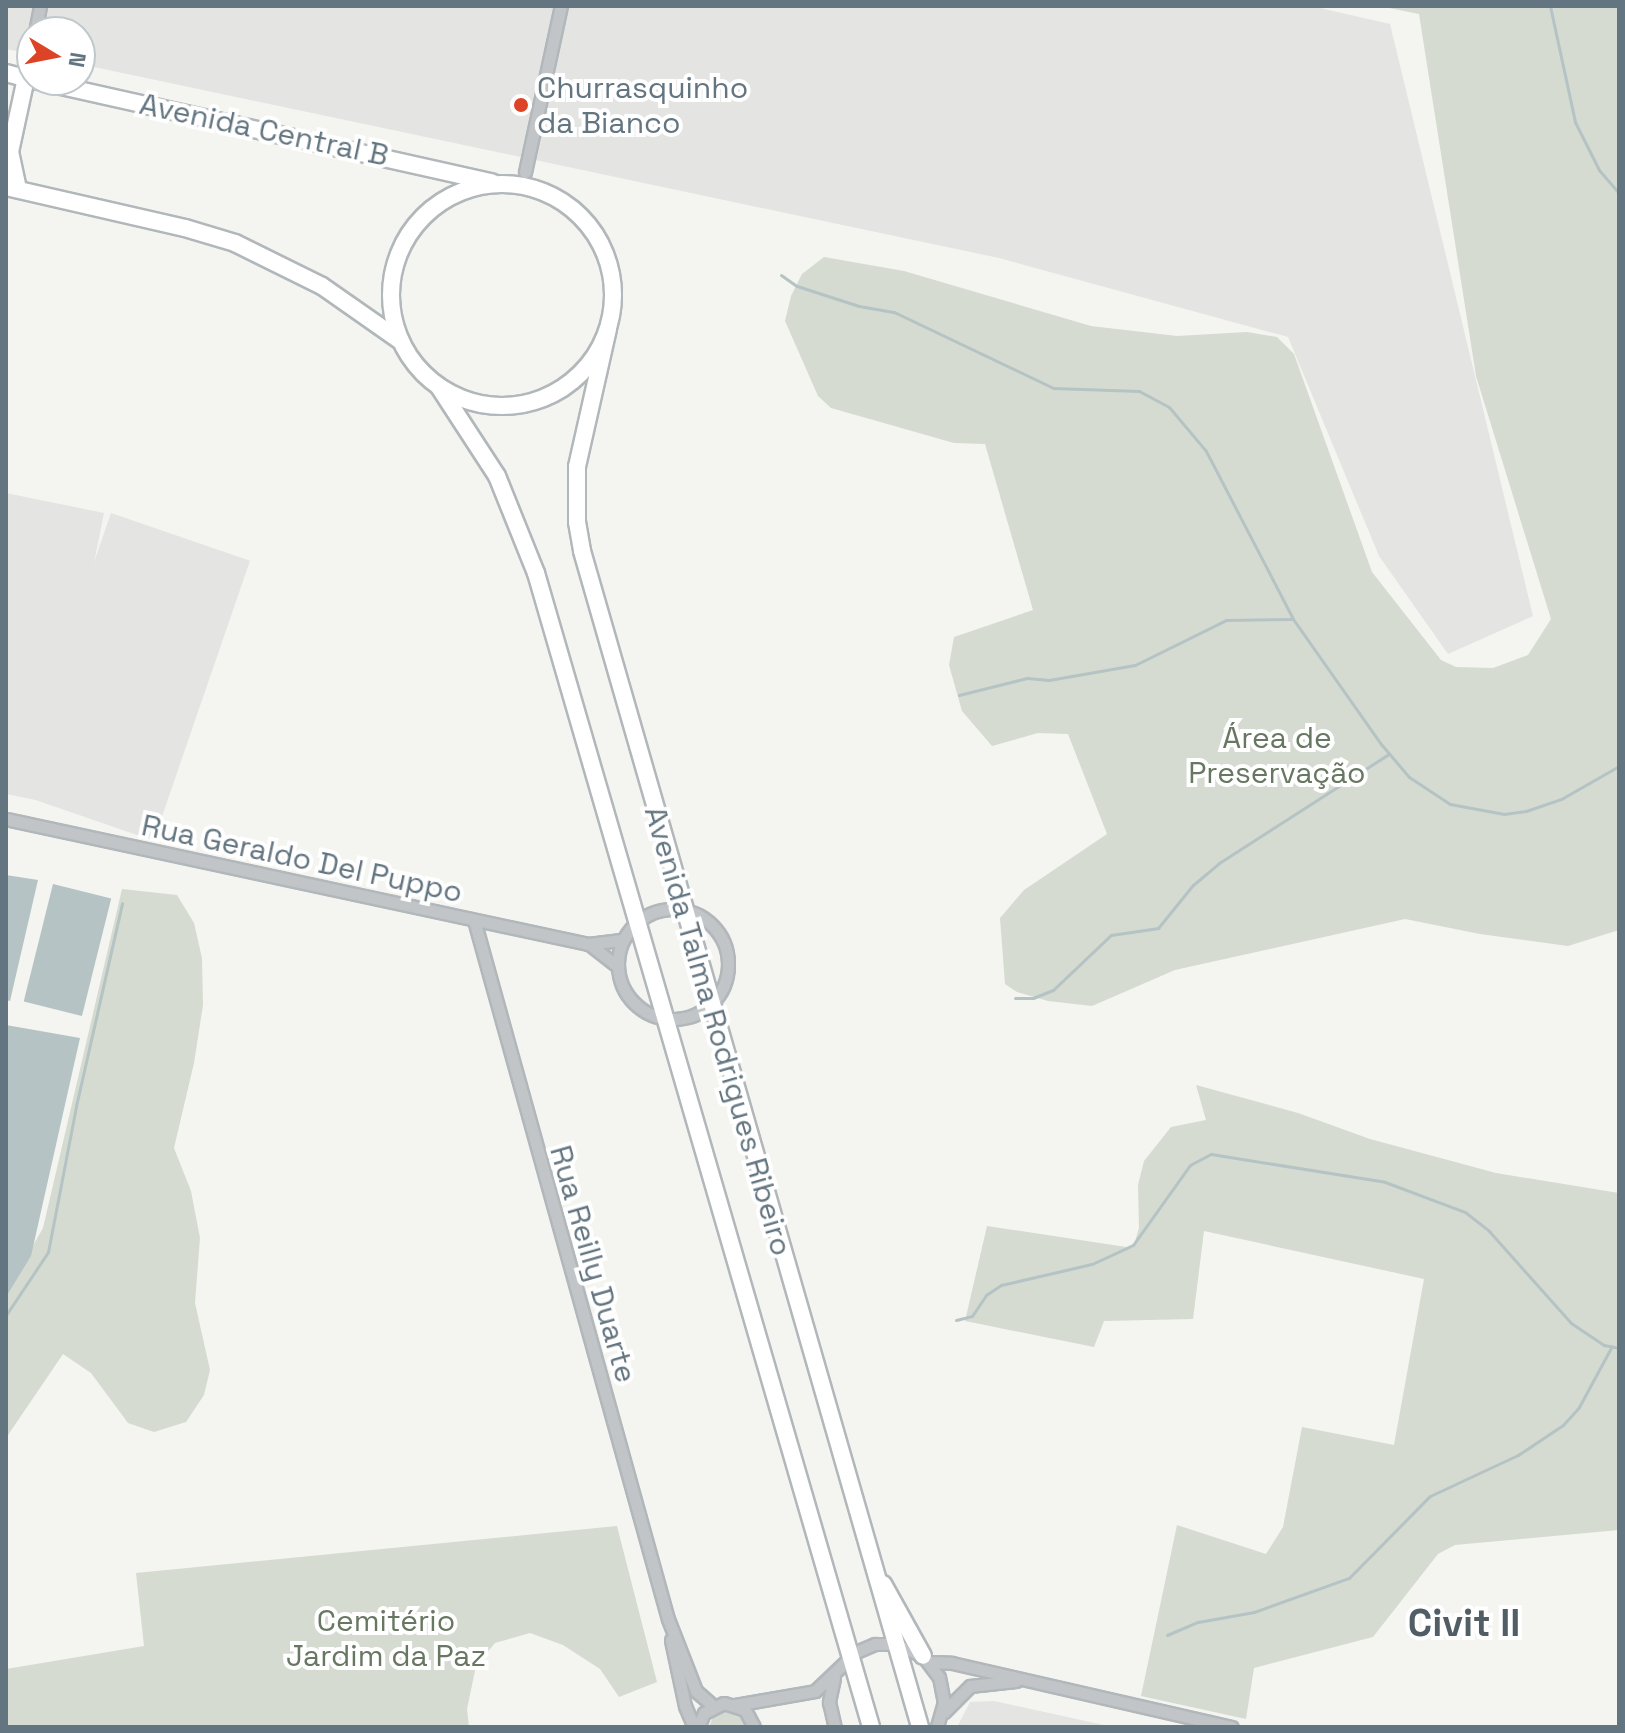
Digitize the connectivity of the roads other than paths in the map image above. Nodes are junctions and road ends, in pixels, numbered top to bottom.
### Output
1 (561, 6) edge
2 (96, 93) edge
3 (26, 96) edge
4 (525, 172) dead end
5 (493, 182) junction
6 (12, 188) edge
7 (608, 329) junction
8 (399, 340) junction
9 (439, 387) junction
10 (6, 819) edge
11 (682, 909) junction
12 (474, 920) junction
13 (637, 922) junction
14 (623, 940) junction
15 (588, 944) junction
16 (618, 967) junction
17 (710, 1006) junction
18 (666, 1019) junction
19 (873, 1569) junction
20 (668, 1619) junction
21 (895, 1644) junction
22 (851, 1656) junction
23 (926, 1659) junction
24 (838, 1670) junction
25 (1028, 1680) junction
26 (735, 1705) junction
27 (713, 1706) junction
28 (939, 1723) edge
29 (696, 1727) edge
30 (754, 1727) edge
31 (835, 1727) edge
32 (871, 1727) edge
33 (920, 1727) edge
34 (1232, 1727) edge

1 - 4 street
2 - 5 main road, Avenida Central B
3 - 6 main road
5 - 7 main road, Avenida Central B
5 - 8 main road, Avenida Central B
6 - 8 main road, Avenida Central B
7 - 9 main road, Avenida Central B
7 - 11 main road, Avenida Talma Rodrigues Ribeiro
8 - 9 main road, Avenida Central B
9 - 13 main road, Avenida Talma Rodrigues Ribeiro
10 - 12 street, Rua Geraldo Del Puppo
11 - 13 street
11 - 17 main road, Avenida Talma Rodrigues Ribeiro
11 - 17 street
12 - 15 street, Rua Geraldo Del Puppo
12 - 20 street, Rua Reilly Duarte
13 - 14 street
13 - 18 main road, Avenida Talma Rodrigues Ribeiro
14 - 15 street, Rua Geraldo Del Puppo
14 - 16 street
15 - 16 street, Rua Geraldo Del Puppo
16 - 18 street
17 - 18 street
17 - 19 main road, Avenida Talma Rodrigues Ribeiro
18 - 22 main road, Avenida Talma Rodrigues Ribeiro
19 - 21 main road, Avenida Talma Rodrigues Ribeiro
19 - 23 main road
20 - 27 street, Rua Reilly Duarte
20 - 29 street, Rua Reilly Duarte
21 - 22 street
21 - 23 street
21 - 33 main road, Avenida Talma Rodrigues Ribeiro
22 - 24 street
22 - 32 main road, Avenida Talma Rodrigues Ribeiro
23 - 25 street
23 - 28 street
24 - 26 street
24 - 31 street
25 - 28 street
25 - 34 street
26 - 27 street
26 - 30 street
27 - 29 street

